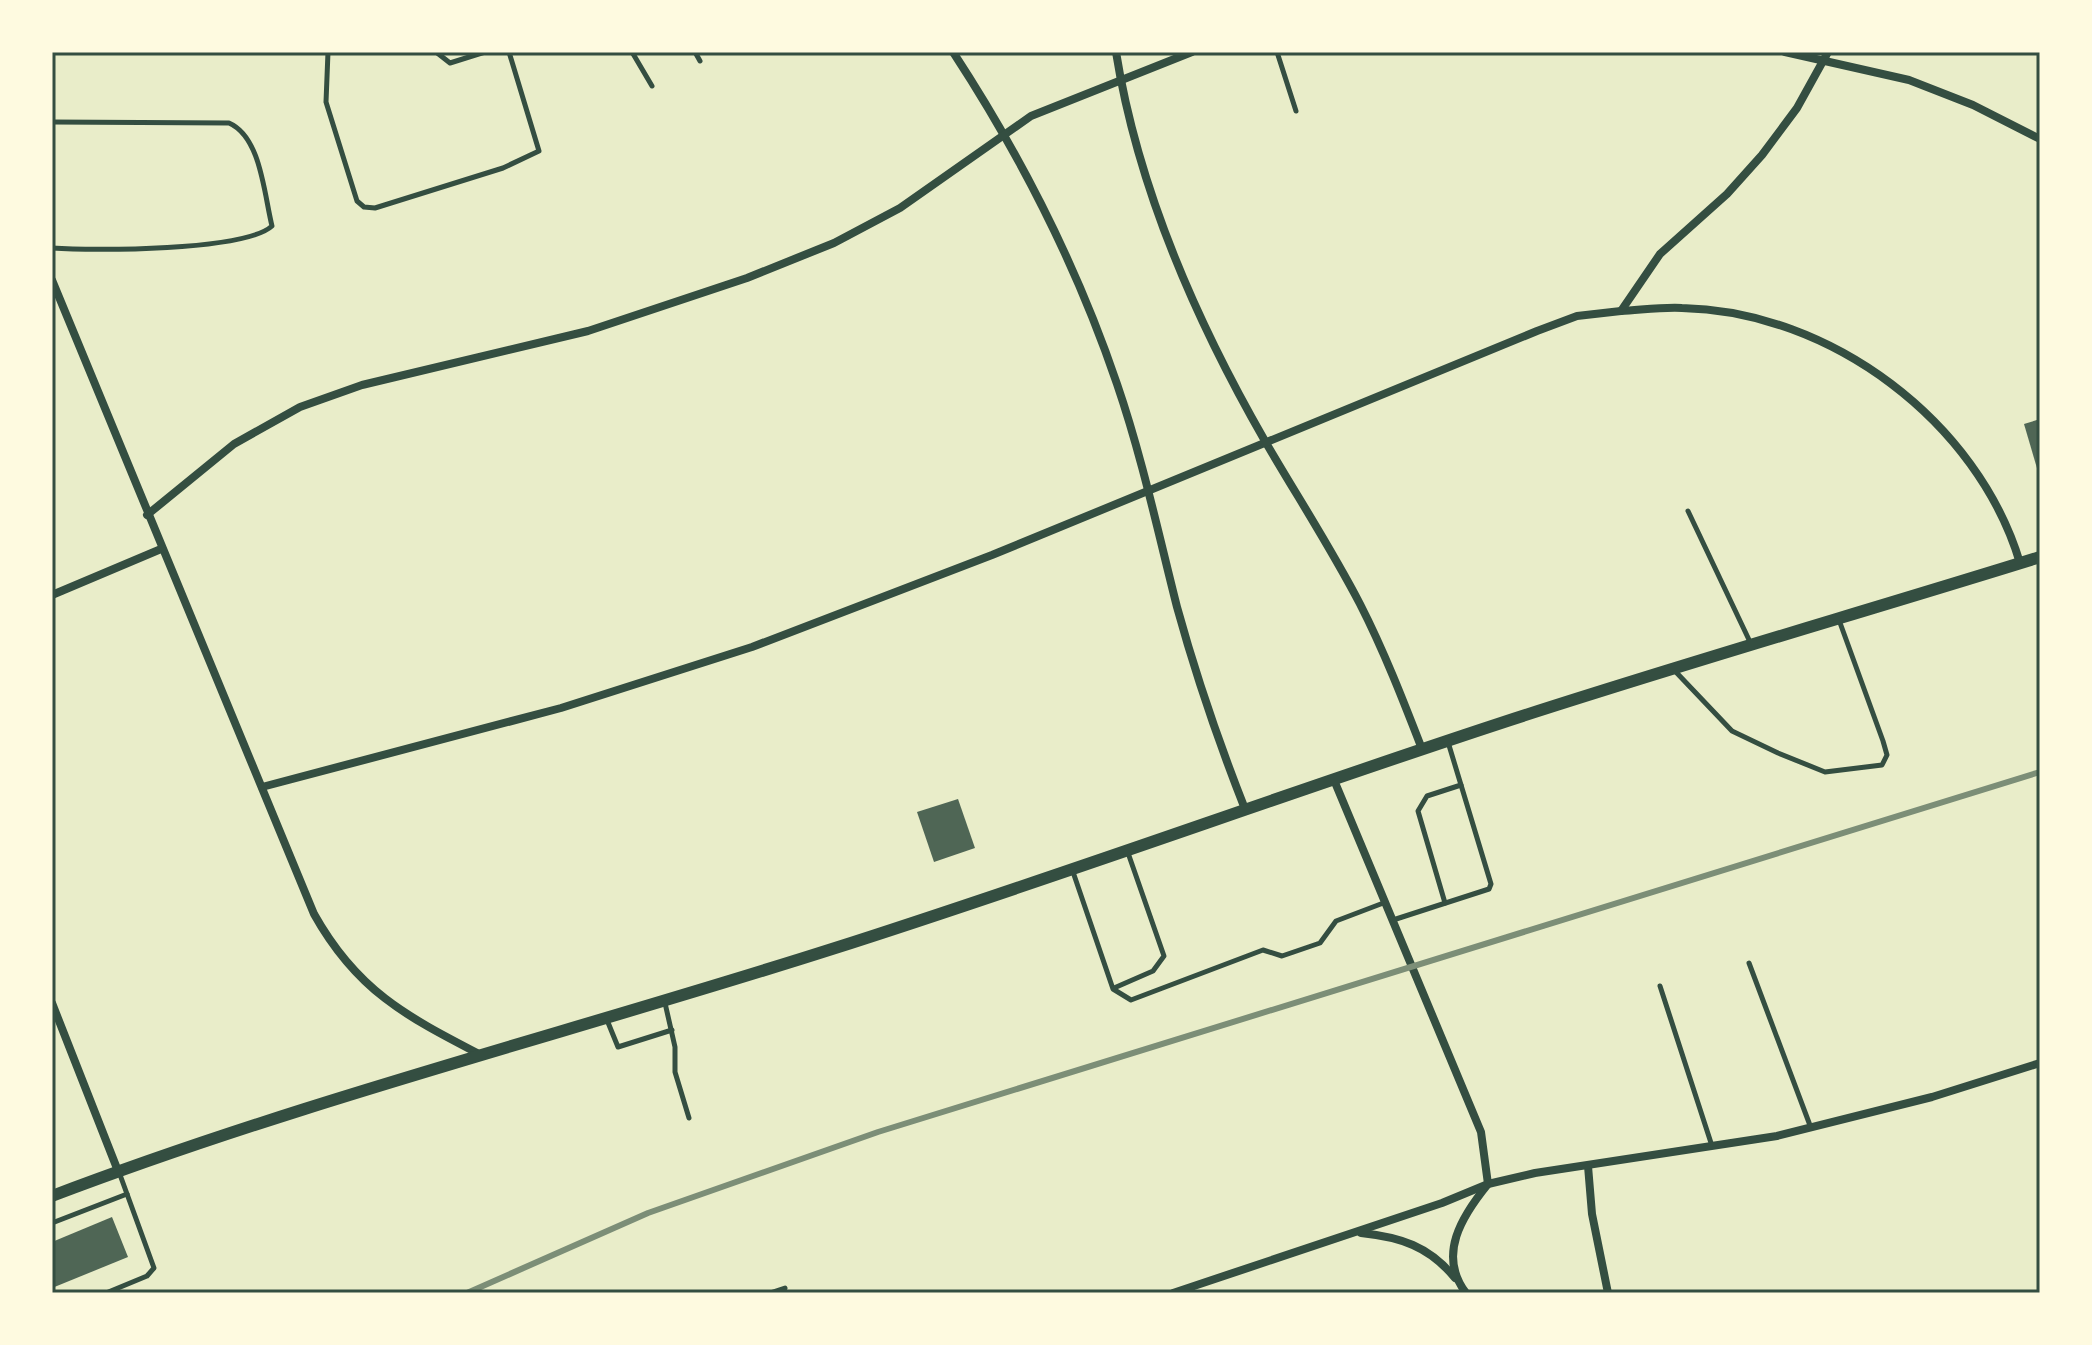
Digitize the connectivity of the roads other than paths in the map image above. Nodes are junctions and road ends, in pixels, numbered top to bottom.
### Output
1 (328, 52) edge
2 (436, 52) edge
3 (485, 52) edge
4 (509, 52) edge
5 (632, 52) edge
6 (695, 52) edge
7 (953, 52) edge
8 (1116, 52) edge
9 (1192, 52) edge
10 (1277, 52) edge
11 (1785, 52) edge
12 (1828, 52) edge
13 (700, 61) dead end
14 (1823, 63) junction
15 (1121, 81) junction
16 (652, 86) dead end
17 (1296, 111) dead end
18 (52, 122) edge
19 (1004, 134) junction
20 (2040, 139) edge
21 (52, 248) edge
22 (52, 280) edge
23 (1621, 311) junction
24 (1266, 442) junction
25 (1149, 490) junction
26 (1688, 511) dead end
27 (147, 515) junction
28 (161, 549) junction
29 (2040, 557) edge
30 (2020, 563) junction
31 (52, 595) edge
32 (1838, 618) junction
33 (1751, 645) junction
34 (1673, 669) junction
35 (1448, 741) junction
36 (1422, 749) junction
37 (1334, 780) junction
38 (1461, 785) junction
39 (262, 787) junction
40 (1245, 809) junction
41 (1127, 849) junction
42 (1071, 868) junction
43 (1386, 902) junction
44 (1445, 903) junction
45 (1392, 920) junction
46 (1749, 963) dead end
47 (1660, 986) dead end
48 (1113, 989) junction
49 (665, 1002) junction
50 (52, 1003) edge
51 (606, 1019) junction
52 (672, 1030) junction
53 (481, 1055) junction
54 (2040, 1063) edge
55 (689, 1118) dead end
56 (1811, 1128) junction
57 (1713, 1147) junction
58 (1588, 1166) junction
59 (118, 1171) junction
60 (1488, 1184) junction
61 (127, 1194) junction
62 (52, 1196) edge
63 (52, 1223) edge
64 (1356, 1233) junction
65 (1455, 1278) junction
66 (785, 1288) dead end
67 (106, 1293) edge
68 (770, 1293) edge
69 (1173, 1293) edge
70 (1466, 1293) edge
71 (1608, 1293) edge

1 - 4 lane
2 - 3 lane
5 - 16 lane
6 - 13 lane
7 - 19 street
8 - 15 street
9 - 15 street
10 - 17 lane
11 - 14 street
12 - 14 street
14 - 20 street
14 - 23 street
15 - 19 street
15 - 24 street
18 - 21 lane
19 - 25 street
19 - 27 street
22 - 27 street
23 - 24 street
23 - 30 street
24 - 25 street
24 - 36 street
25 - 39 street
25 - 40 street
26 - 33 lane
27 - 28 street
28 - 31 street
28 - 39 street
29 - 30 main road
30 - 32 main road
32 - 33 main road
32 - 34 lane
33 - 34 main road
34 - 35 main road
35 - 36 main road
35 - 38 lane
36 - 37 main road
37 - 40 main road
37 - 43 street
38 - 44 lane
38 - 44 lane
39 - 53 street
40 - 41 main road
41 - 42 main road
41 - 48 lane
42 - 48 lane
42 - 49 main road
43 - 45 street
43 - 48 lane
44 - 45 lane
45 - 60 street
46 - 56 lane
47 - 57 lane
49 - 51 main road
49 - 52 lane
50 - 59 street
51 - 52 lane
51 - 53 main road
52 - 55 lane
53 - 59 main road
54 - 56 street
56 - 57 street
57 - 58 street
58 - 60 street
58 - 71 street
59 - 61 lane
59 - 62 main road
60 - 64 street
60 - 65 street
61 - 63 lane
61 - 67 lane
64 - 65 street
64 - 69 street
65 - 70 street
66 - 68 lane

